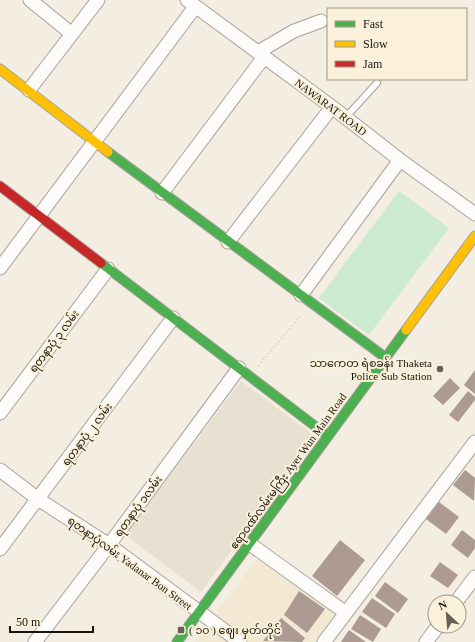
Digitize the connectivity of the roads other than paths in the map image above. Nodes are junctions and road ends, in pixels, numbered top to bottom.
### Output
1 (30, 0) edge
2 (98, 0) edge
3 (191, 3) edge
4 (321, 21) dead end
5 (72, 34) junction
6 (261, 54) junction
7 (0, 69) edge
8 (377, 83) dead end
9 (29, 90) junction
10 (332, 107) junction
11 (346, 117) junction
12 (94, 142) junction
13 (400, 160) junction
14 (0, 186) edge
15 (162, 194) junction
16 (475, 214) edge
17 (38, 216) junction
18 (475, 236) edge
19 (228, 242) junction
20 (0, 268) edge
21 (108, 269) junction
22 (300, 295) junction
23 (173, 318) junction
24 (386, 358) junction
25 (244, 372) junction
26 (0, 413) edge
27 (328, 436) junction
28 (475, 442) edge
29 (0, 470) edge
30 (38, 499) junction
31 (250, 544) junction
32 (110, 545) junction
33 (0, 549) edge
34 (475, 577) edge
35 (462, 594) edge
36 (199, 612) junction
37 (346, 613) junction
38 (35, 642) edge
39 (177, 642) edge
40 (240, 642) edge
41 (324, 642) edge

1 - 5 street
2 - 5 street
3 - 6 street, NAWARAT ROAD
3 - 12 street
4 - 6 street
5 - 9 street
6 - 10 street, NAWARAT ROAD
6 - 15 street
7 - 9 street
8 - 11 lane
9 - 12 street
10 - 11 street, NAWARAT ROAD
10 - 19 street
11 - 13 street, NAWARAT ROAD
12 - 15 street
12 - 17 street
13 - 16 street, NAWARAT ROAD
13 - 22 street
14 - 17 street
15 - 19 street
17 - 20 street
17 - 21 street
18 - 24 street, ဧရာဝဏ်လမ်းမကြီး Ayer Wun Main Road
19 - 22 street
21 - 23 street
21 - 26 street, ရတနာပုံ ၃ လမ်း
22 - 24 street
23 - 25 street
23 - 30 street, ရတနာပုံ ၂ လမ်း
24 - 27 street, ဧရာဝဏ်လမ်းမကြီး Ayer Wun Main Road
25 - 27 street
25 - 32 street, ရတနာပုံ ၁လမ်း
27 - 31 street, ဧရာဝဏ်လမ်းမကြီး Ayer Wun Main Road
28 - 37 street
29 - 30 street, ရတနာပုံလမ်း Yadanar Bon Street
30 - 32 street, ရတနာပုံလမ်း Yadanar Bon Street
30 - 33 street, ရတနာပုံ ၂ လမ်း
31 - 36 street, ဧရာဝဏ်လမ်းမကြီး Ayer Wun Main Road
31 - 37 street
32 - 36 street, ရတနာပုံလမ်း Yadanar Bon Street
32 - 38 street, ရတနာပုံ ၁လမ်း
34 - 35 street
36 - 39 street, ဧရာဝဏ်လမ်းမကြီး Ayer Wun Main Road
36 - 40 street, ရတနာပုံလမ်း Yadanar Bon Street
37 - 41 street

